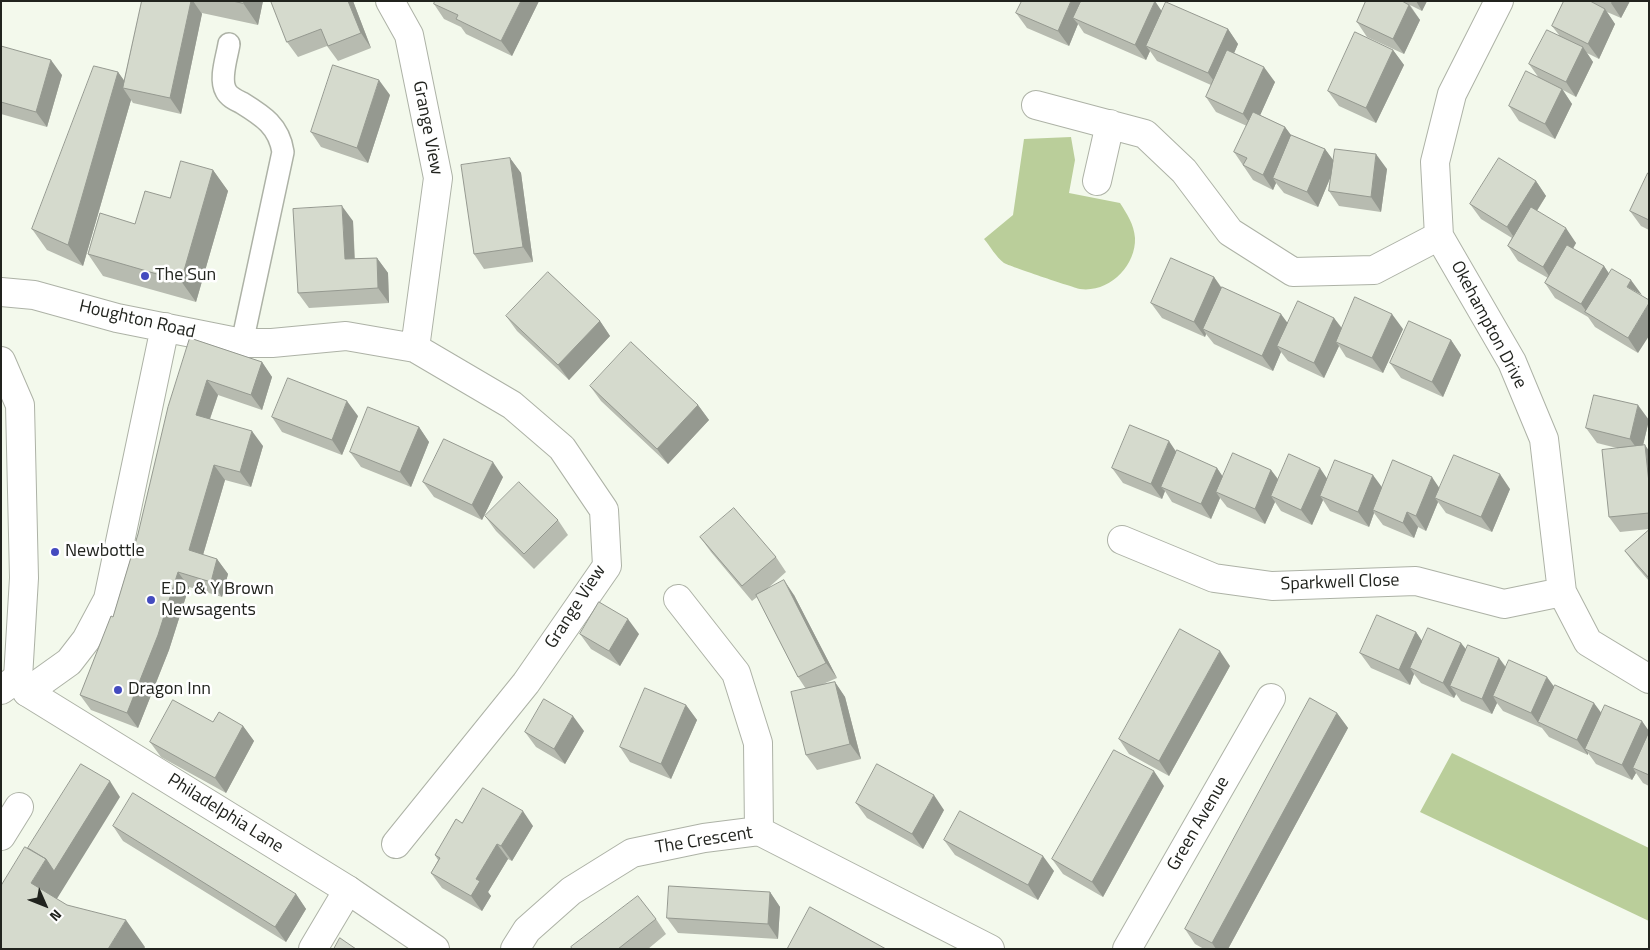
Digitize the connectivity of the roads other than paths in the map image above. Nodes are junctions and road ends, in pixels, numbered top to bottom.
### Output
1 (390, 1) edge
2 (1499, 1) edge
3 (229, 44) dead end
4 (1036, 105) dead end
5 (1110, 124) junction
6 (1097, 182) dead end
7 (1439, 236) junction
8 (1, 292) edge
9 (165, 327) junction
10 (242, 343) junction
11 (272, 343) joint
12 (415, 348) junction
13 (1, 361) edge
14 (1122, 540) dead end
15 (1562, 592) junction
16 (678, 599) dead end
17 (1649, 679) edge
18 (15, 686) edge
19 (1271, 698) dead end
20 (19, 808) dead end
21 (759, 831) junction
22 (1, 836) edge
23 (396, 844) dead end
24 (348, 890) junction
25 (313, 949) edge
26 (435, 949) edge
27 (515, 949) edge
28 (990, 949) edge
29 (1127, 949) edge

1 - 12 street, Grange View
2 - 7 street, Okehampton Drive
3 - 10 lane
4 - 5 street
5 - 6 street
5 - 7 street
7 - 15 street, Okehampton Drive
8 - 9 street, Houghton Road
9 - 10 street, Houghton Road
9 - 18 street
10 - 11 street, Houghton Road
11 - 12 street, Grange View
12 - 23 street, Grange View
13 - 18 street
14 - 15 street, Sparkwell Close
15 - 17 street, Okehampton Drive
16 - 21 street
18 - 24 street, Philadelphia Lane
19 - 29 street, Green Avenue
20 - 22 street
21 - 27 street, The Crescent
21 - 28 street, The Crescent
24 - 25 street
24 - 26 street, Philadelphia Lane

